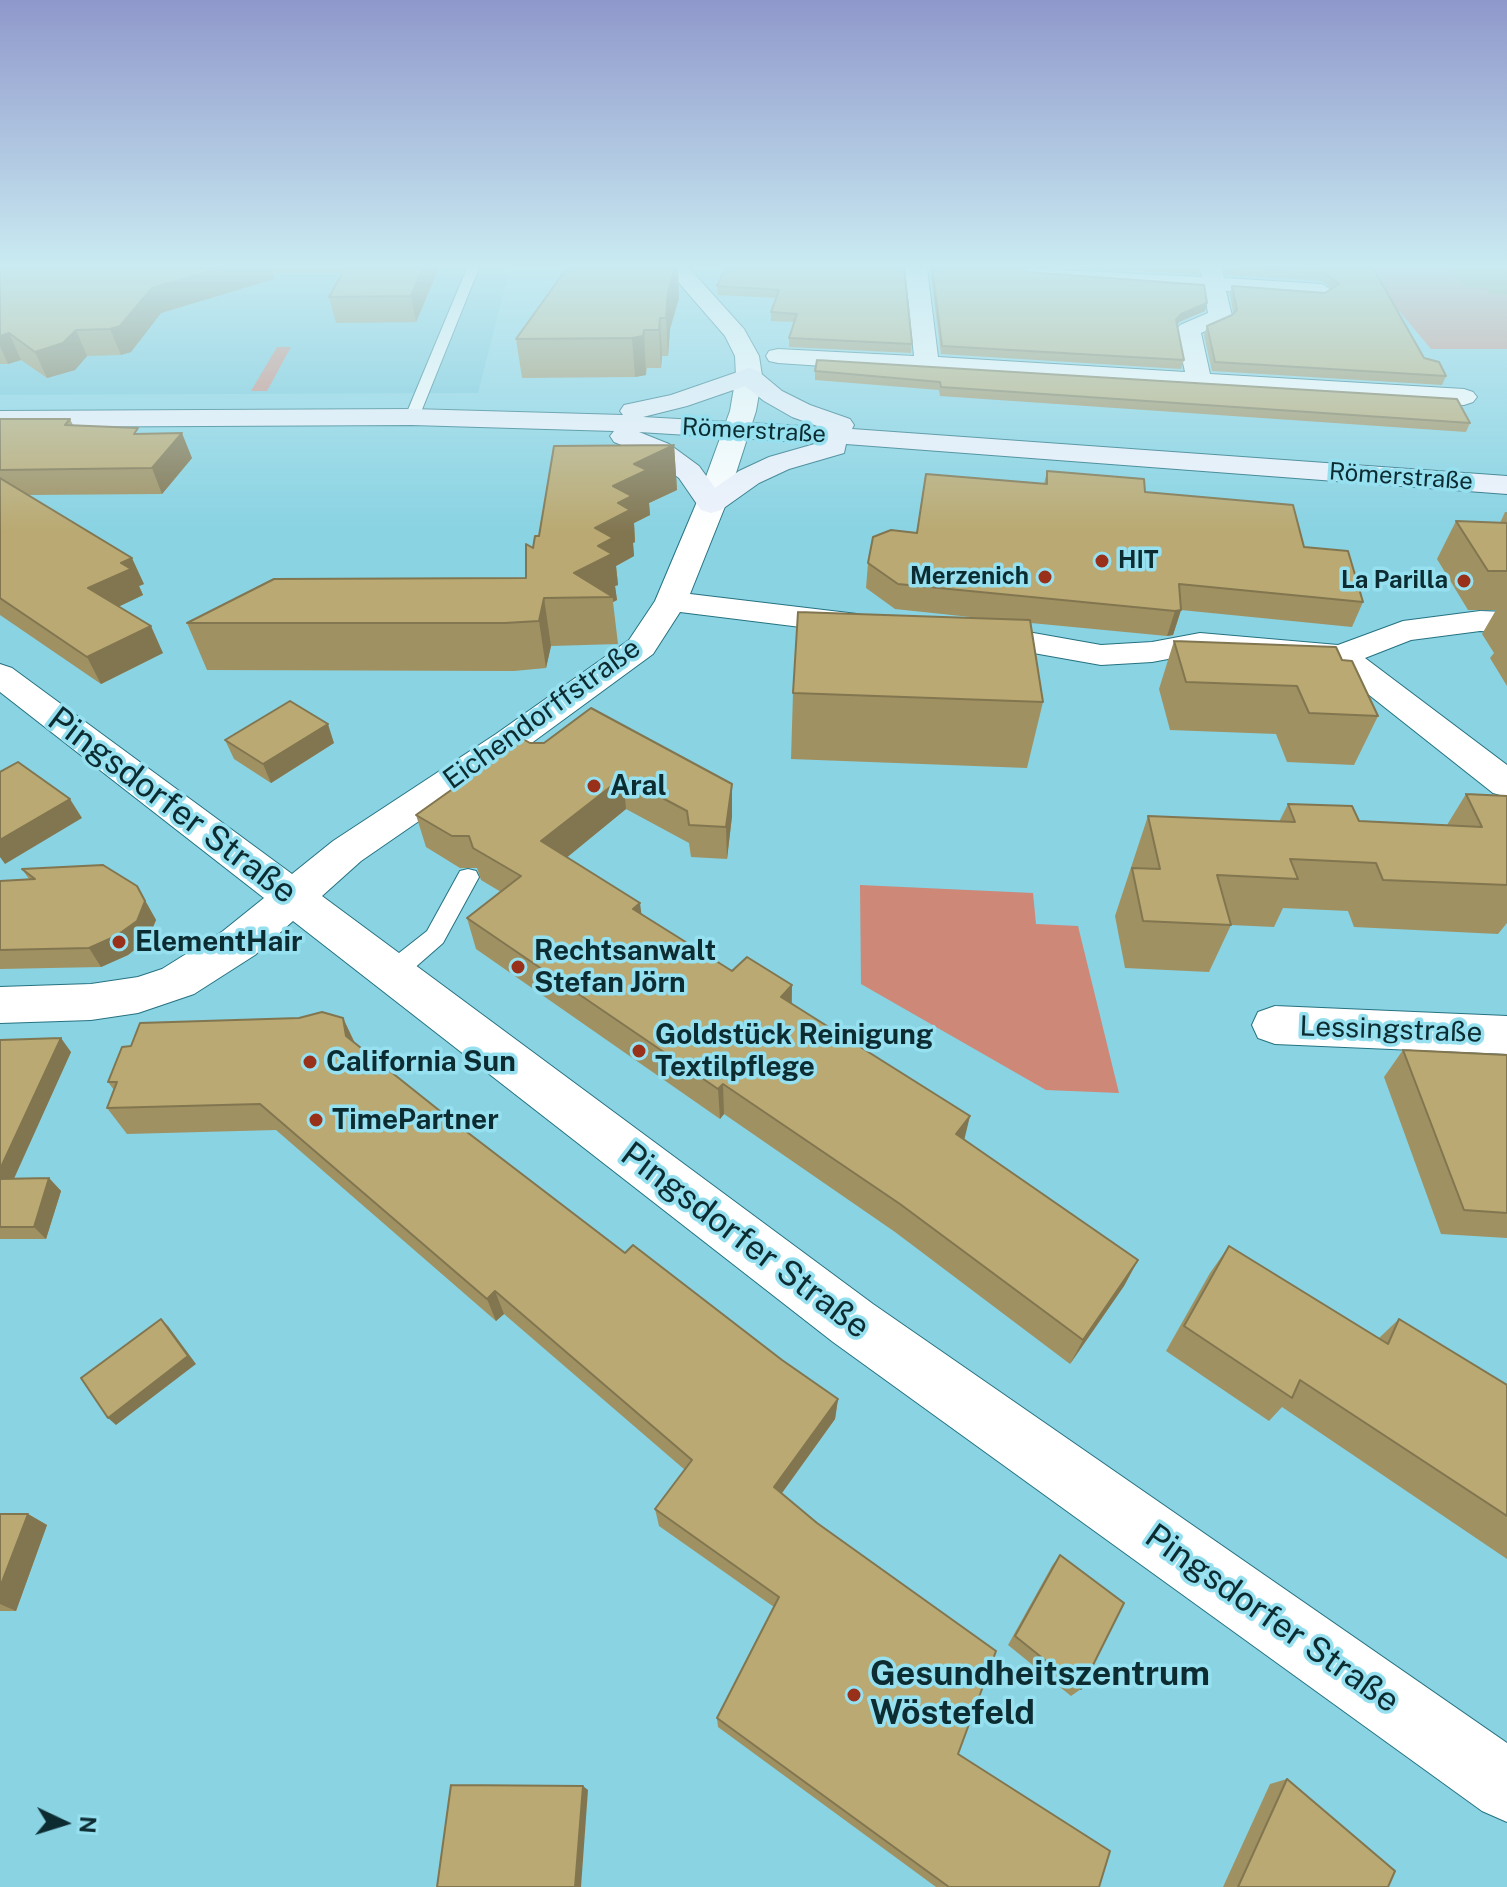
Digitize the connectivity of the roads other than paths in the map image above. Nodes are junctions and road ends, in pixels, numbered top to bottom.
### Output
1 (437, 356) edge
2 (747, 356) edge
3 (779, 356) edge
4 (926, 356) edge
5 (1194, 356) edge
6 (927, 364) junction
7 (749, 376) junction
8 (1200, 383) junction
9 (1464, 397) dead end
10 (412, 417) junction
11 (0, 419) edge
12 (580, 421) junction
13 (736, 430) junction
14 (892, 439) junction
15 (1507, 485) edge
16 (711, 504) junction
17 (671, 601) junction
18 (1507, 622) edge
19 (896, 627) edge
20 (942, 630) edge
21 (1339, 655) junction
22 (0, 675) edge
23 (1507, 784) edge
24 (468, 877) edge
25 (294, 898) junction
26 (394, 971) junction
27 (0, 1005) edge
28 (1275, 1025) dead end
29 (1507, 1035) edge
30 (1507, 1786) edge

1 - 10 lane
2 - 7 street
3 - 6 street
4 - 6 street
5 - 8 street
6 - 8 street
7 - 12 main road
7 - 13 street, Eichendorffstraße
7 - 14 main road
8 - 9 street
10 - 11 main road, Römerstraße
10 - 12 main road, Römerstraße
12 - 13 main road, Römerstraße
12 - 16 main road
13 - 14 main road, Römerstraße
13 - 16 street, Eichendorffstraße
14 - 15 main road, Römerstraße
14 - 16 main road
16 - 17 street, Eichendorffstraße
17 - 19 street
17 - 25 street, Eichendorffstraße
18 - 21 street
20 - 21 street
21 - 23 street
22 - 25 street, Pingsdorfer Straße
24 - 26 lane
25 - 26 street, Pingsdorfer Straße
25 - 27 street, Eichendorffstraße
26 - 30 street, Pingsdorfer Straße
28 - 29 street, Lessingstraße

